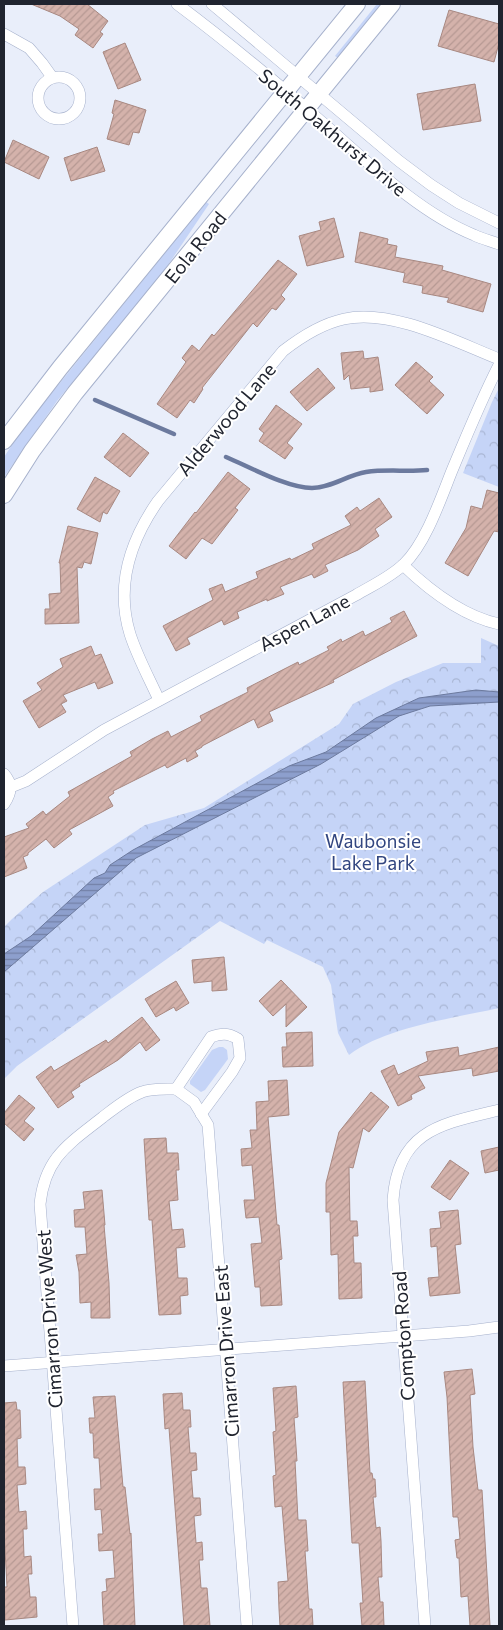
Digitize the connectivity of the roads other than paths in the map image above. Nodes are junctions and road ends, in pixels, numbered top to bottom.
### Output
1 (177, 4) edge
2 (212, 4) edge
3 (357, 4) edge
4 (392, 4) edge
5 (4, 34) edge
6 (298, 76) junction
7 (52, 78) dead end
8 (286, 90) junction
9 (319, 93) junction
10 (307, 109) junction
11 (499, 223) edge
12 (499, 244) edge
13 (499, 359) edge
14 (499, 365) edge
15 (4, 441) edge
16 (4, 495) edge
17 (403, 565) junction
18 (499, 624) edge
19 (159, 700) junction
20 (4, 774) edge
21 (11, 787) junction
22 (4, 804) edge
23 (176, 1089) junction
24 (499, 1110) edge
25 (201, 1114) junction
26 (499, 1327) edge
27 (404, 1336) junction
28 (226, 1350) junction
29 (52, 1363) junction
30 (4, 1366) edge
31 (73, 1626) edge
32 (247, 1626) edge
33 (426, 1626) edge

1 - 8 street, South Oakhurst Drive
2 - 6 street, South Oakhurst Drive
3 - 6 main road, Eola Road
4 - 9 main road, Eola Road
5 - 7 street
6 - 8 main road, Eola Road
6 - 9 street, South Oakhurst Drive
8 - 10 street, South Oakhurst Drive
8 - 15 main road, Eola Road
9 - 10 main road, Eola Road
9 - 11 street, South Oakhurst Drive
10 - 12 street, South Oakhurst Drive
10 - 16 main road, Eola Road
13 - 19 street, Alderwood Lane
14 - 17 street, Aspen Lane
17 - 18 street
17 - 19 street, Aspen Lane
19 - 21 street, Aspen Lane
20 - 21 street
21 - 22 street
23 - 25 street, Cimarron Drive East
23 - 25 street
23 - 29 street, Cimarron Drive West
24 - 27 street, Compton Road
25 - 28 street, Cimarron Drive East
26 - 27 street
27 - 28 street
27 - 33 street, Compton Road
28 - 29 street
28 - 32 street, Cimarron Drive East
29 - 30 street
29 - 31 street, Cimarron Drive West

